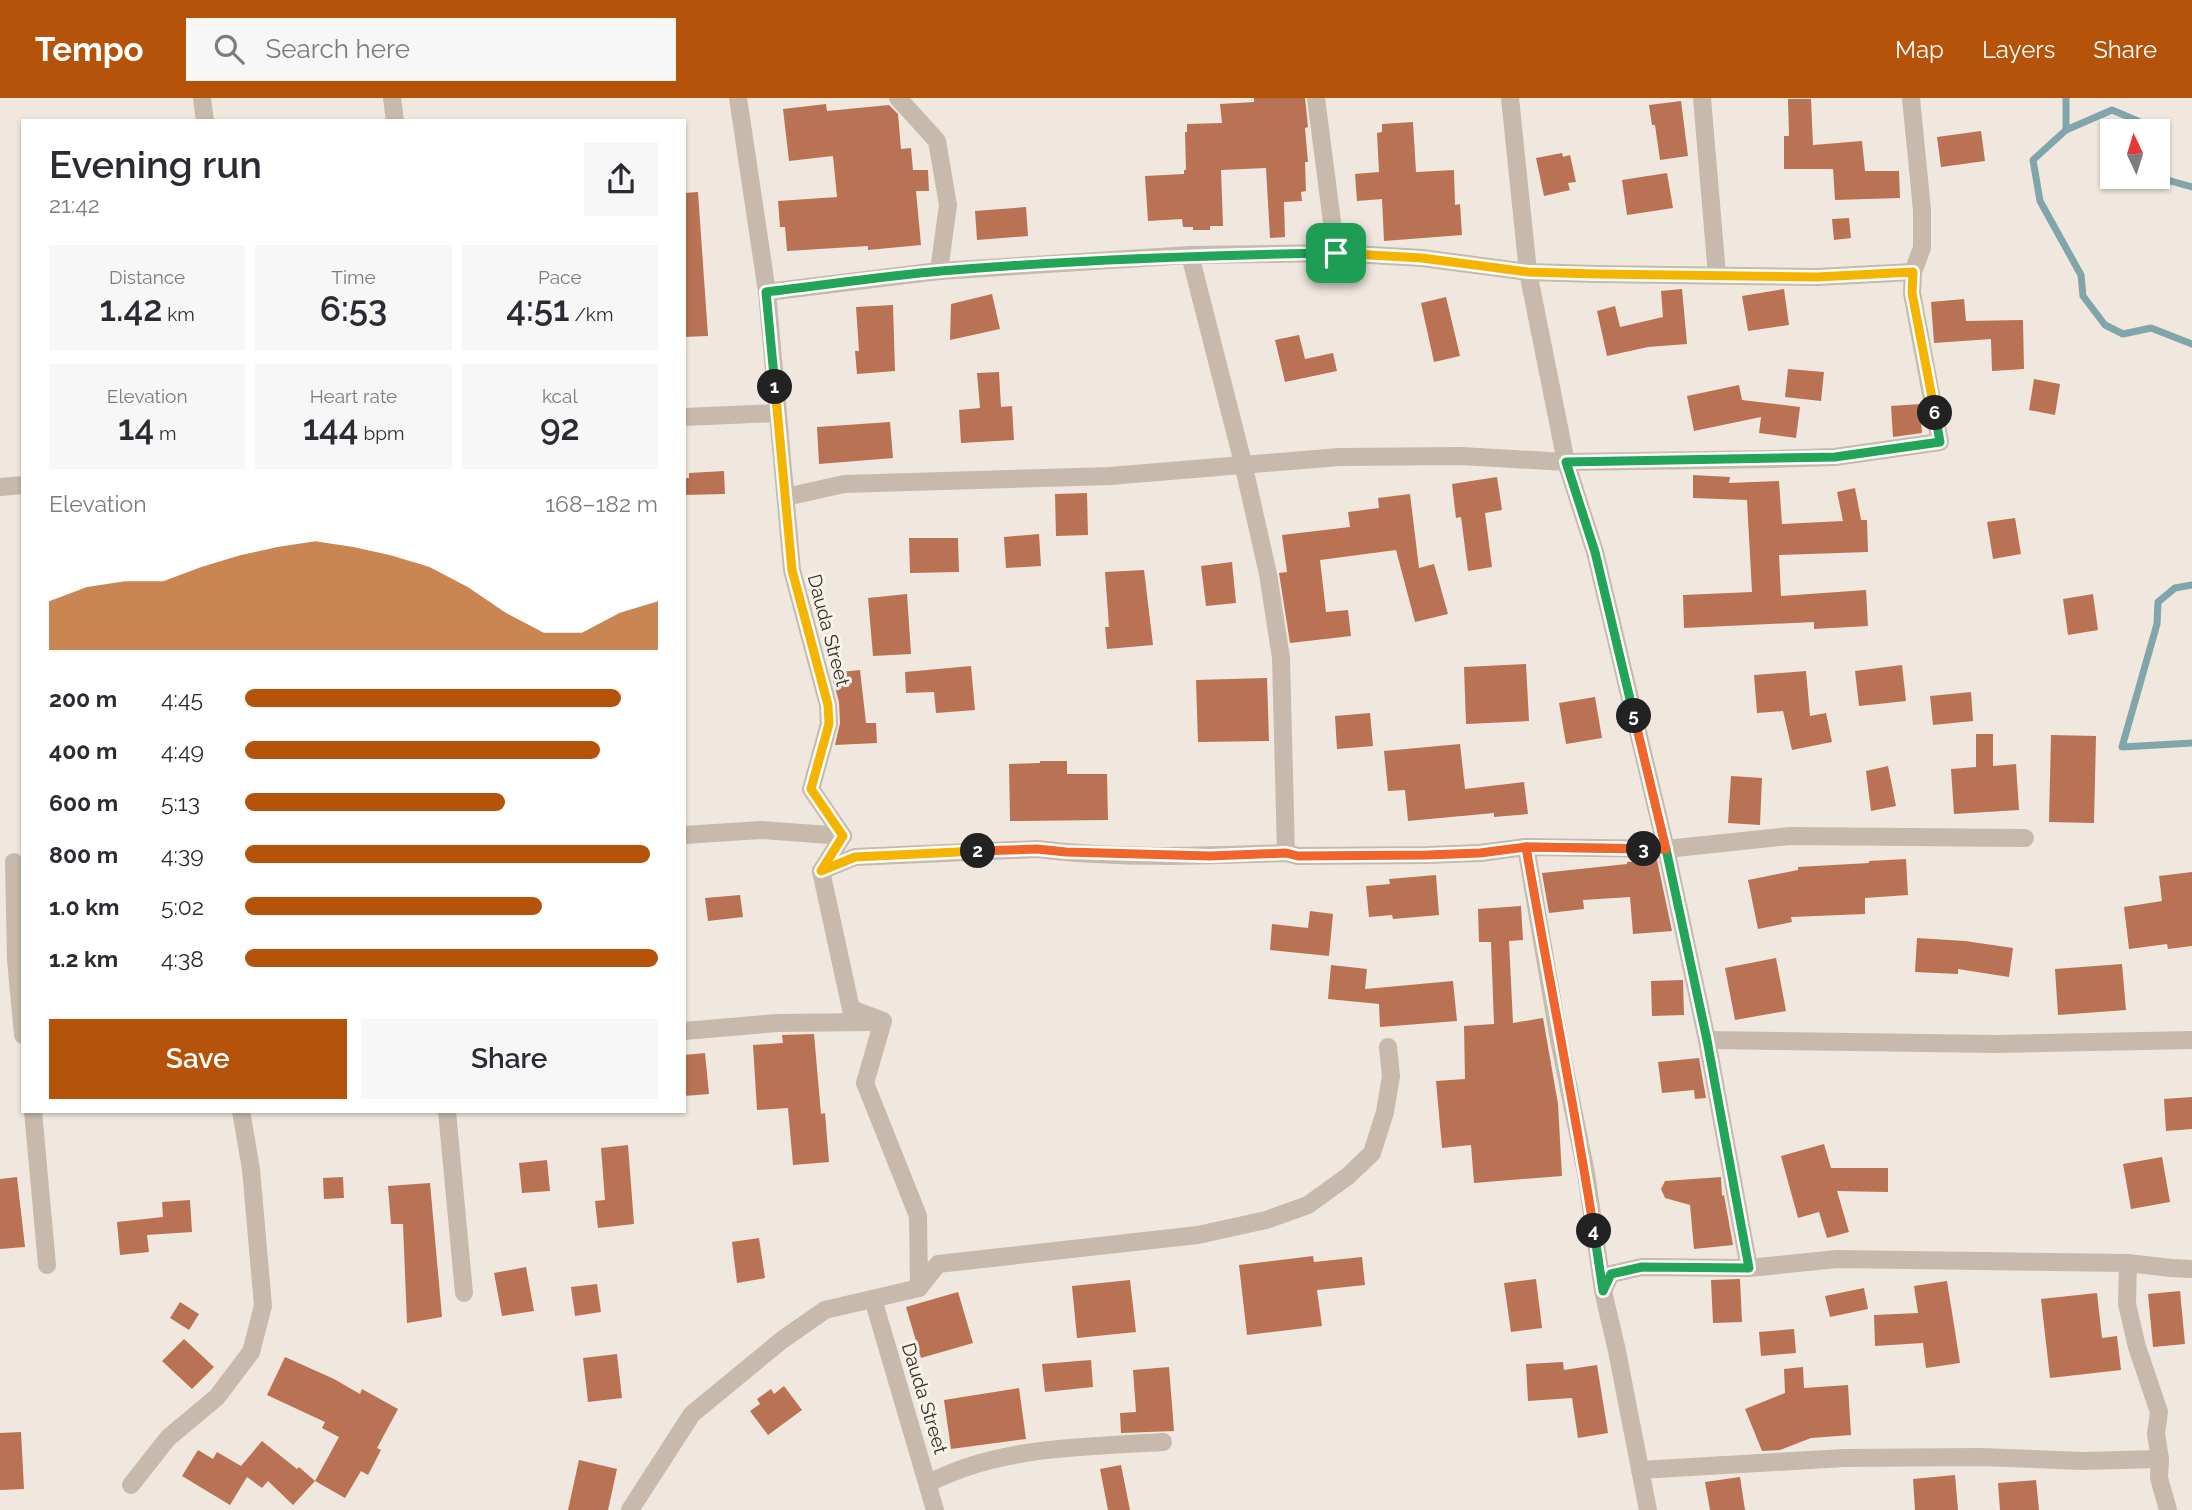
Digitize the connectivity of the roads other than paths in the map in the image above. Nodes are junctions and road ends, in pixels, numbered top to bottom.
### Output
1 (202, 98) edge
2 (392, 98) edge
3 (738, 98) edge
4 (898, 98) edge
5 (1316, 98) edge
6 (1510, 98) edge
7 (1702, 98) edge
8 (1911, 98) edge
9 (205, 119) edge
10 (396, 119) edge
11 (1336, 253) junction
12 (1190, 255) junction
13 (939, 271) junction
14 (1528, 272) junction
15 (1913, 272) junction
16 (1717, 275) junction
17 (766, 292) junction
18 (778, 413) junction
19 (686, 417) edge
20 (1566, 462) junction
21 (1243, 463) junction
22 (21, 485) edge
23 (0, 487) edge
24 (786, 497) junction
25 (686, 835) edge
26 (843, 836) junction
27 (2025, 838) dead end
28 (1526, 847) junction
29 (1666, 849) junction
30 (1286, 853) junction
31 (12, 861) edge
32 (821, 871) junction
33 (21, 1014) edge
34 (883, 1021) junction
35 (686, 1031) edge
36 (1707, 1040) junction
37 (2192, 1040) edge
38 (1388, 1047) dead end
39 (33, 1113) edge
40 (241, 1113) edge
41 (447, 1113) edge
42 (2128, 1263) junction
43 (47, 1265) dead end
44 (1749, 1268) junction
45 (2192, 1269) edge
46 (919, 1288) junction
47 (1603, 1291) junction
48 (464, 1293) dead end
49 (873, 1299) junction
50 (1163, 1442) dead end
51 (2160, 1459) junction
52 (1640, 1470) junction
53 (929, 1483) junction
54 (131, 1485) dead end
55 (630, 1510) edge
56 (936, 1510) edge
57 (1648, 1510) edge
58 (2168, 1510) edge

1 - 9 street
2 - 10 street
3 - 17 street, Dauda Street
4 - 13 street
5 - 11 street
6 - 14 street
7 - 16 street
8 - 15 street
11 - 12 street
11 - 14 street
12 - 13 street
12 - 21 street
13 - 17 street
14 - 16 street
14 - 20 street
15 - 16 street
15 - 20 street
17 - 18 street, Dauda Street
18 - 19 street
18 - 24 street, Dauda Street
20 - 21 street
20 - 29 street
21 - 24 street
21 - 30 street
22 - 23 street
24 - 26 street, Dauda Street
25 - 26 street
26 - 32 street
27 - 29 street
28 - 29 street
28 - 30 street
28 - 47 street
29 - 36 street
30 - 32 street
31 - 33 street
32 - 34 street
34 - 35 street
34 - 46 street
36 - 37 street
36 - 44 street
38 - 46 street
39 - 43 street
40 - 54 street
41 - 48 street
42 - 44 street
42 - 45 street
42 - 51 street
44 - 47 street
46 - 49 street
47 - 52 street
49 - 53 street, Dauda Street
49 - 55 street
50 - 53 street
51 - 52 street
51 - 58 street
52 - 57 street
53 - 56 street, Dauda Street

